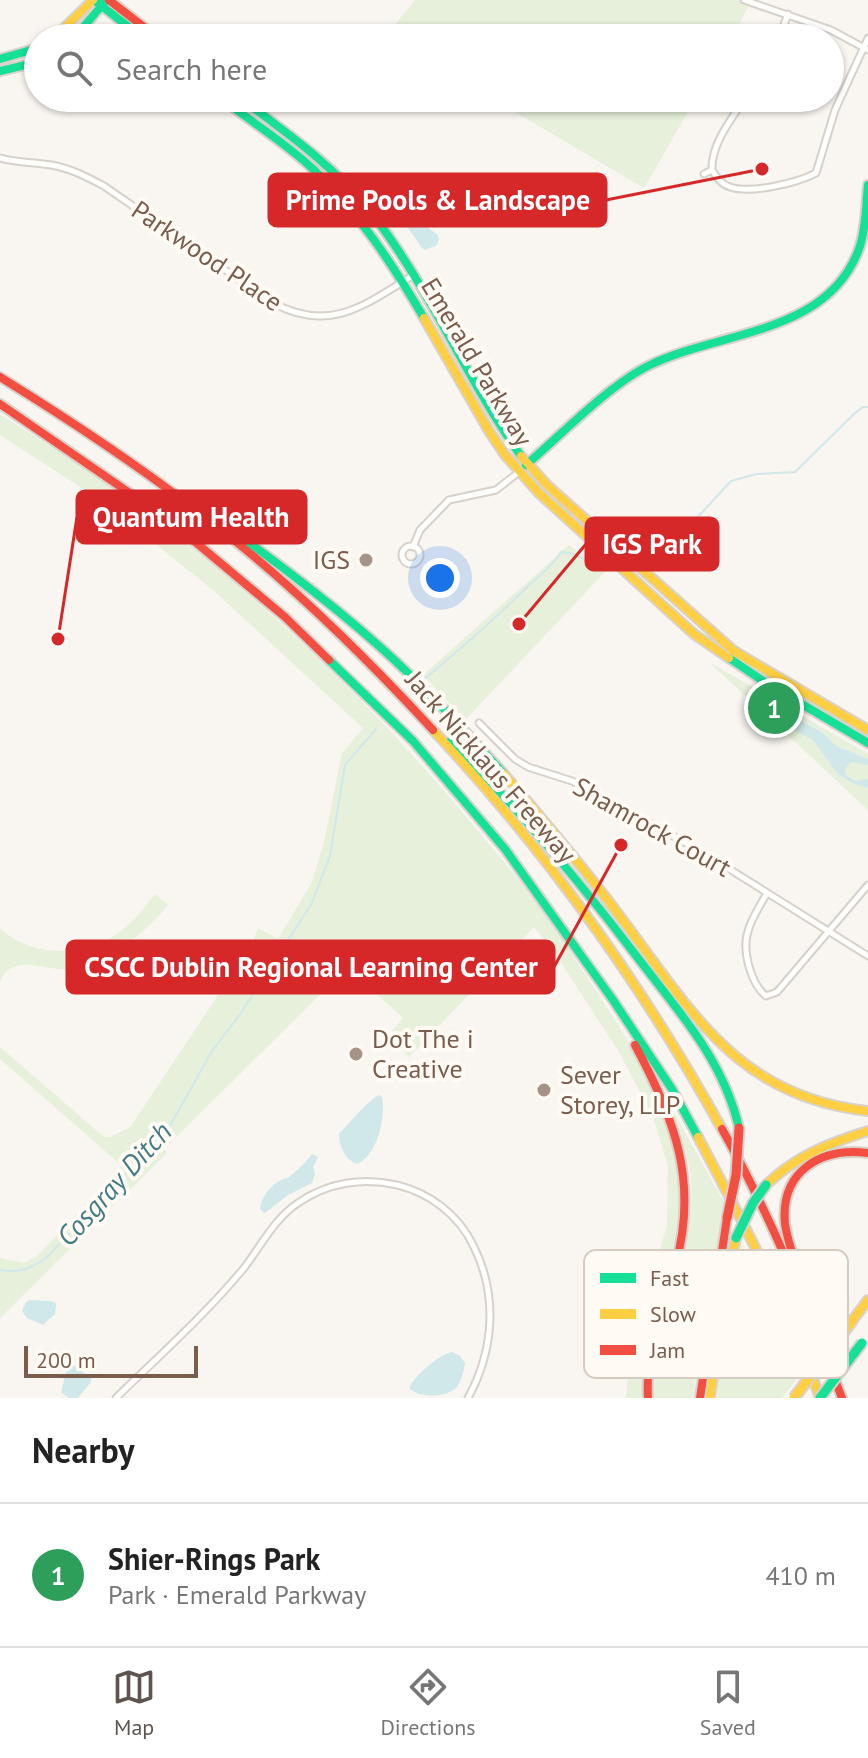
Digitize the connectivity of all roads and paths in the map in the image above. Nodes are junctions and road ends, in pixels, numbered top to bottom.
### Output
1 (744, 0) edge
2 (101, 1) edge
3 (788, 14) junction
4 (72, 24) edge
5 (84, 24) edge
6 (127, 24) edge
7 (136, 24) edge
8 (784, 24) edge
9 (812, 24) edge
10 (844, 37) edge
11 (868, 38) edge
12 (867, 47) edge
13 (24, 52) edge
14 (0, 59) edge
15 (24, 67) edge
16 (0, 71) edge
17 (844, 92) edge
18 (239, 112) edge
19 (258, 112) edge
20 (737, 112) edge
21 (834, 112) edge
22 (0, 158) edge
23 (712, 170) junction
24 (704, 174) dead end
25 (868, 185) edge
26 (407, 279) junction
27 (0, 377) edge
28 (0, 404) edge
29 (78, 424) junction
30 (523, 468) junction
31 (413, 547) dead end
32 (393, 686) junction
33 (479, 723) dead end
34 (868, 730) edge
35 (868, 743) edge
36 (868, 885) edge
37 (767, 893) junction
38 (828, 931) junction
39 (868, 956) edge
40 (605, 989) junction
41 (868, 1111) edge
42 (868, 1131) edge
43 (868, 1153) edge
44 (679, 1250) edge
45 (722, 1250) edge
46 (733, 1250) edge
47 (755, 1250) edge
48 (782, 1250) edge
49 (792, 1250) edge
50 (868, 1300) edge
51 (848, 1326) edge
52 (865, 1339) edge
53 (848, 1361) edge
54 (647, 1378) edge
55 (703, 1378) edge
56 (713, 1378) edge
57 (809, 1378) edge
58 (813, 1378) edge
59 (835, 1378) edge
60 (835, 1378) edge
61 (116, 1398) edge
62 (468, 1398) edge
63 (648, 1398) edge
64 (700, 1398) edge
65 (710, 1398) edge
66 (794, 1398) edge
67 (820, 1398) edge
68 (842, 1398) edge

1 - 3 street
2 - 4 main road
2 - 5 main road
2 - 6 main road
2 - 7 main road
3 - 8 street
3 - 9 street
10 - 12 street
11 - 12 street
12 - 17 street
13 - 14 main road
15 - 16 main road
18 - 26 main road, Emerald Parkway
19 - 26 main road, Emerald Parkway
20 - 23 street
21 - 23 street
22 - 26 street, Parkwood Place
23 - 24 street
25 - 30 main road
26 - 30 main road, Emerald Parkway
27 - 29 main road, Jack Nicklaus Freeway
28 - 40 main road, Jack Nicklaus Freeway
29 - 32 main road, Jack Nicklaus Freeway
29 - 41 main road
30 - 31 street
30 - 34 main road, Emerald Parkway
30 - 35 main road, Emerald Parkway
32 - 45 main road, bridge
32 - 48 main road, Jack Nicklaus Freeway
33 - 37 street, Shamrock Court
36 - 38 street
37 - 38 street, Shamrock Court
37 - 38 street
38 - 39 street, Shamrock Court
40 - 44 main road
40 - 47 main road, Jack Nicklaus Freeway
42 - 46 main road, bridge
43 - 49 main road
50 - 51 main road, bridge
52 - 53 main road, bridge
54 - 63 main road
55 - 64 main road, bridge
56 - 65 main road, bridge
57 - 66 main road, bridge
58 - 67 main road, Jack Nicklaus Freeway
59 - 68 main road, Jack Nicklaus Freeway
60 - 67 main road, bridge
61 - 62 street

